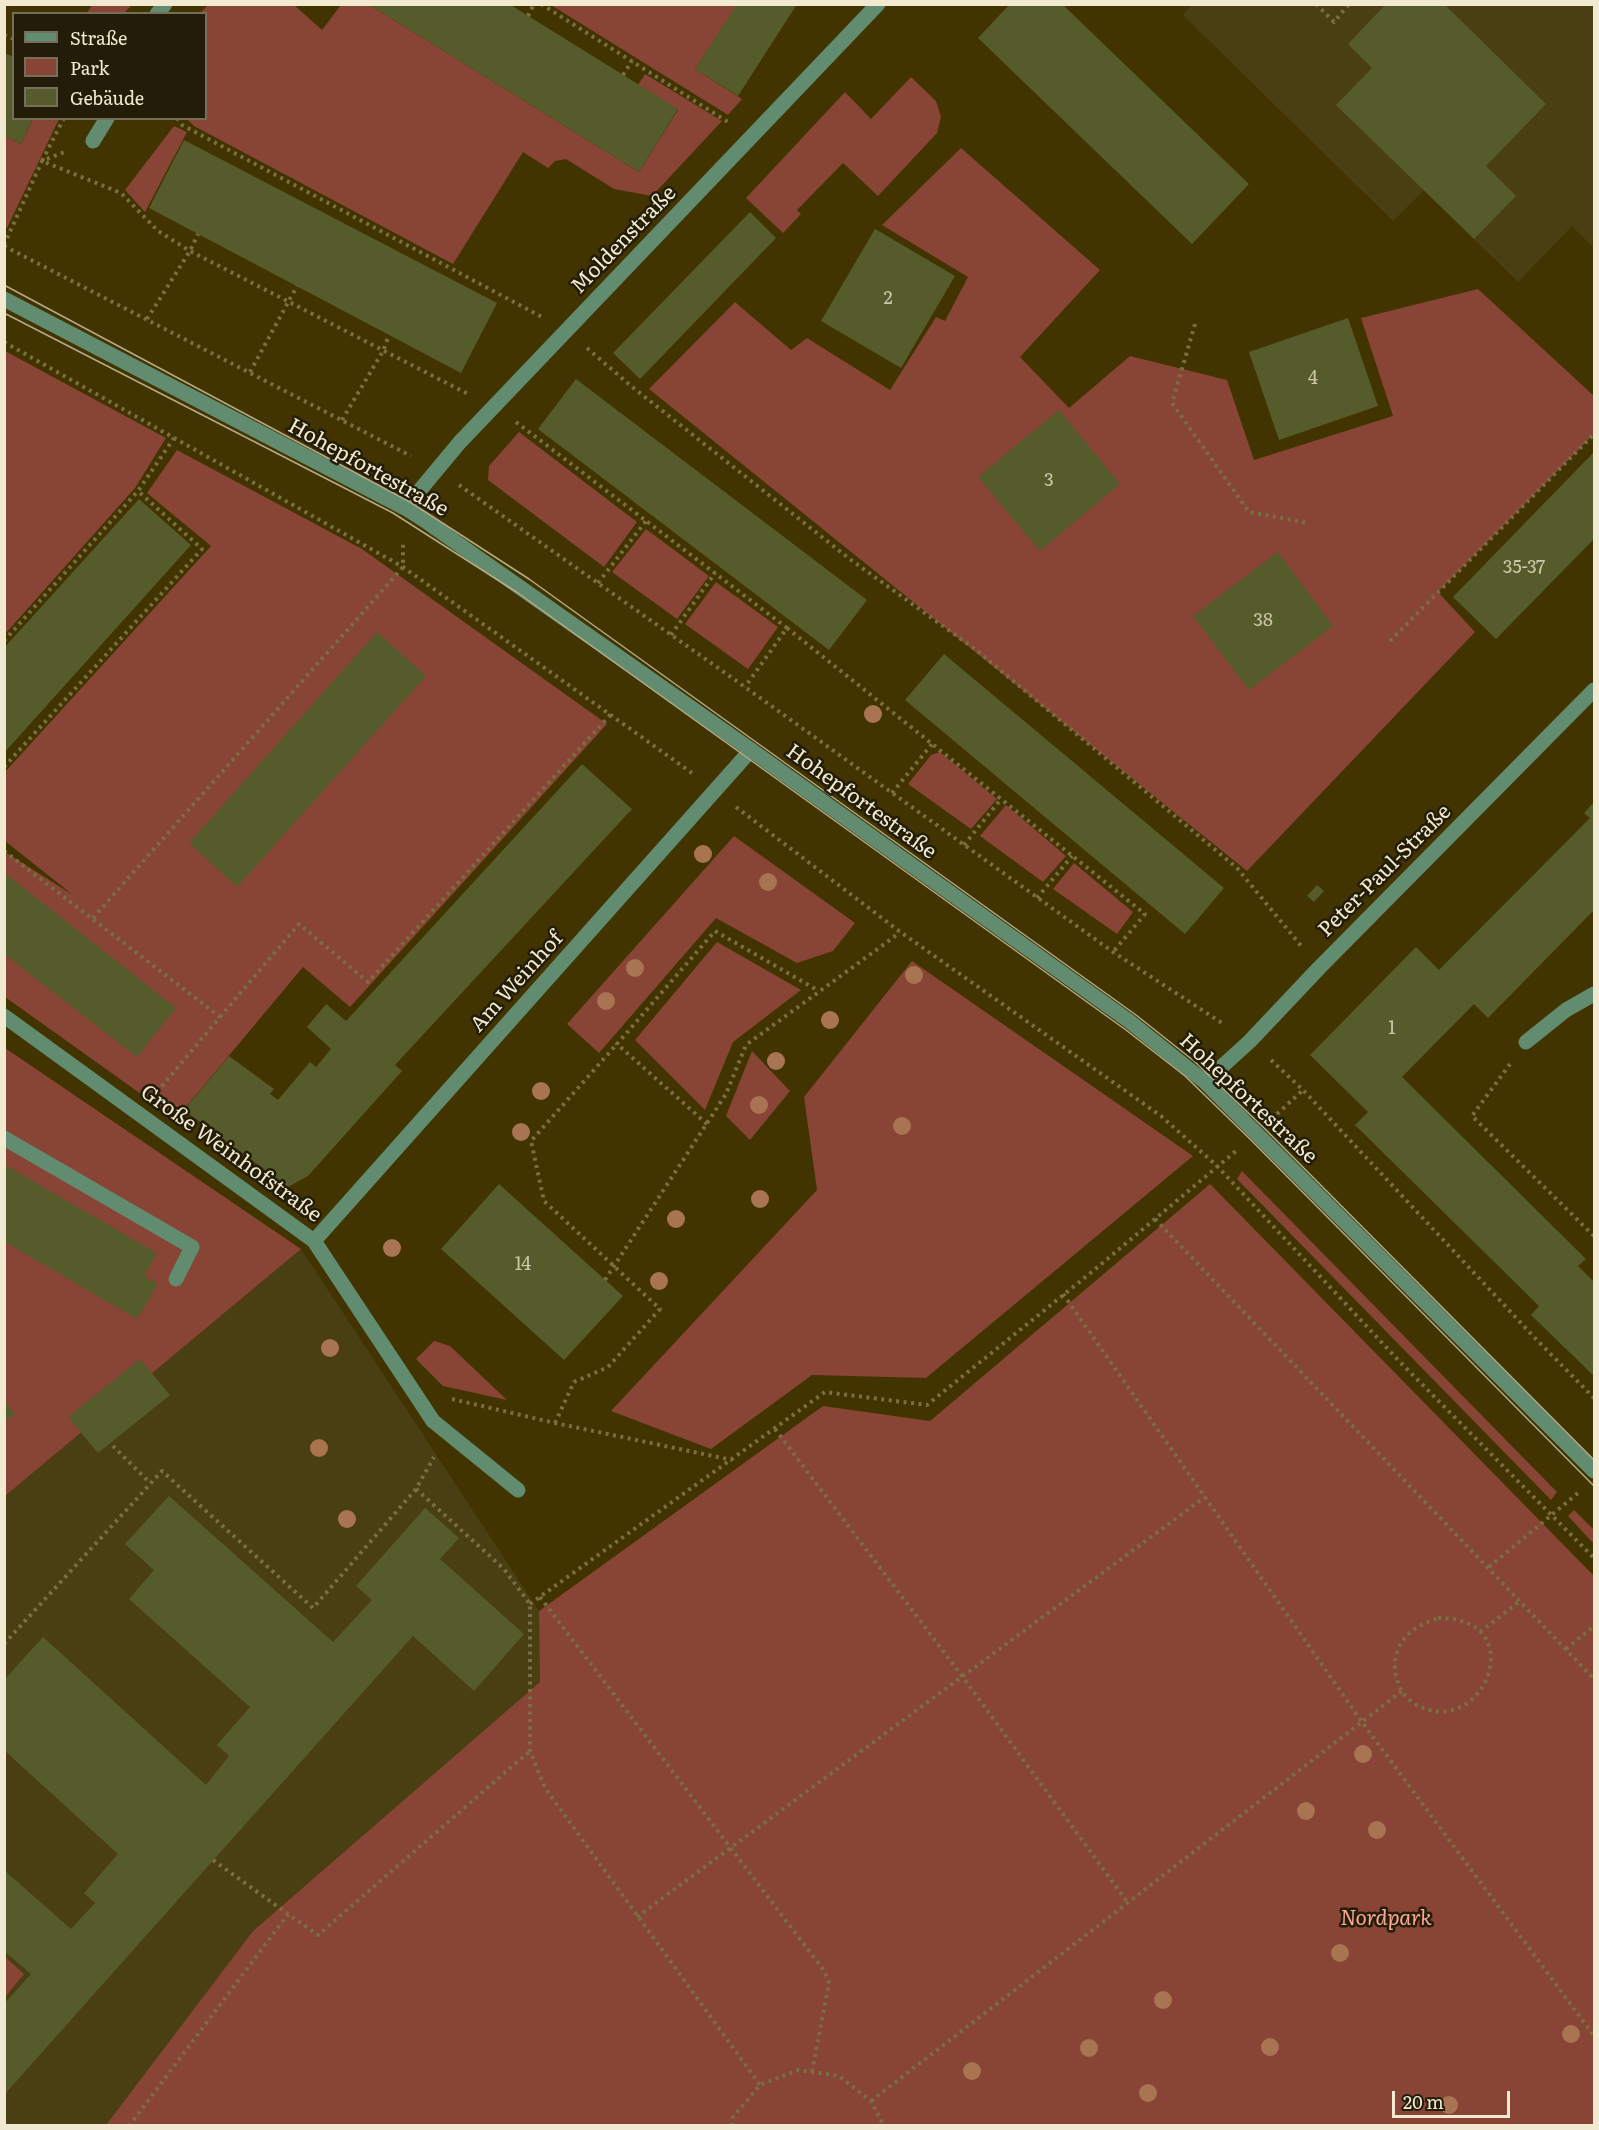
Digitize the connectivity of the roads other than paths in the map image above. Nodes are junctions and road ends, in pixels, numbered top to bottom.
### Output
1 (878, 4) edge
2 (106, 120) edge
3 (93, 141) road end
4 (4, 299) edge
5 (405, 508) junction
6 (1594, 690) edge
7 (752, 750) junction
8 (1594, 994) edge
9 (4, 1016) edge
10 (1526, 1042) road end
11 (1205, 1082) junction
12 (4, 1138) edge
13 (314, 1241) junction
14 (176, 1279) dead end
15 (1594, 1471) edge
16 (518, 1490) dead end

1 - 5 street, Moldenstraße
2 - 3 street
4 - 5 street, Hohepfortestraße
5 - 7 street, Hohepfortestraße
6 - 11 street, Peter-Paul-Straße
7 - 11 street, Hohepfortestraße
7 - 13 street, Am Weinhof
8 - 10 street
9 - 13 street, Große Weinhofstraße
11 - 15 street, Hohepfortestraße
12 - 14 street
13 - 16 street, Große Weinhofstraße

